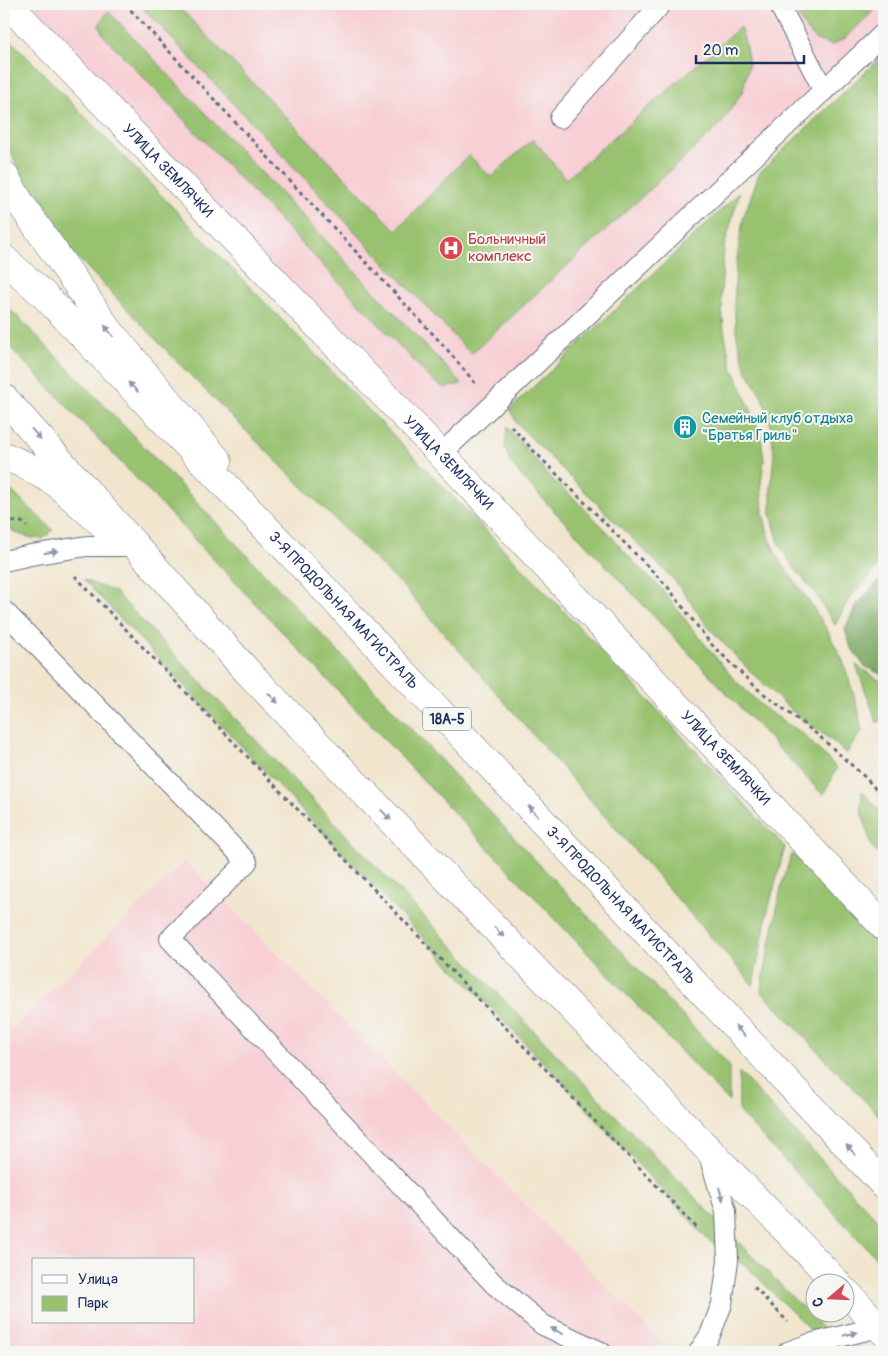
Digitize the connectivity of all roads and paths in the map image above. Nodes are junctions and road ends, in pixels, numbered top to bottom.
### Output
1 (8, 4) edge
2 (662, 4) edge
3 (779, 4) edge
4 (884, 33) edge
5 (824, 91) junction
6 (560, 118) dead end
7 (4, 175) edge
8 (4, 258) edge
9 (4, 398) edge
10 (441, 454) junction
11 (4, 456) edge
12 (4, 521) edge
13 (128, 546) junction
14 (52, 552) junction
15 (4, 562) edge
16 (331, 596) junction
17 (4, 611) edge
18 (247, 671) junction
19 (884, 927) edge
20 (707, 1147) junction
21 (884, 1185) edge
22 (728, 1261) junction
23 (828, 1274) edge
24 (856, 1302) edge
25 (882, 1329) edge
26 (810, 1344) junction
27 (601, 1352) edge
28 (699, 1352) edge
29 (788, 1352) edge

1 - 10 main road, УЛИЦА ЗЕМЛЯЧКИ
2 - 6 lane
3 - 5 lane
4 - 5 lane
5 - 10 lane
16 -> 7 main road
16 -> 8 main road, 3-Я ПРОДОЛЬНАЯ МАГИСТРАЛЬ / 18А-5
9 -> 18 main road
10 - 19 main road, УЛИЦА ЗЕМЛЯЧКИ
11 - 13 main road
12 - 14 path
13 - 14 lane
13 - 18 main road
14 - 15 lane
14 - 22 path
21 -> 16 main road, 3-Я ПРОДОЛЬНАЯ МАГИСТРАЛЬ / 18А-5
27 -> 17 lane
18 -> 20 main road
20 -> 22 lane
20 - 23 main road
22 - 26 path
22 - 28 lane
24 - 25 main road
26 -> 25 lane
26 - 29 lane

